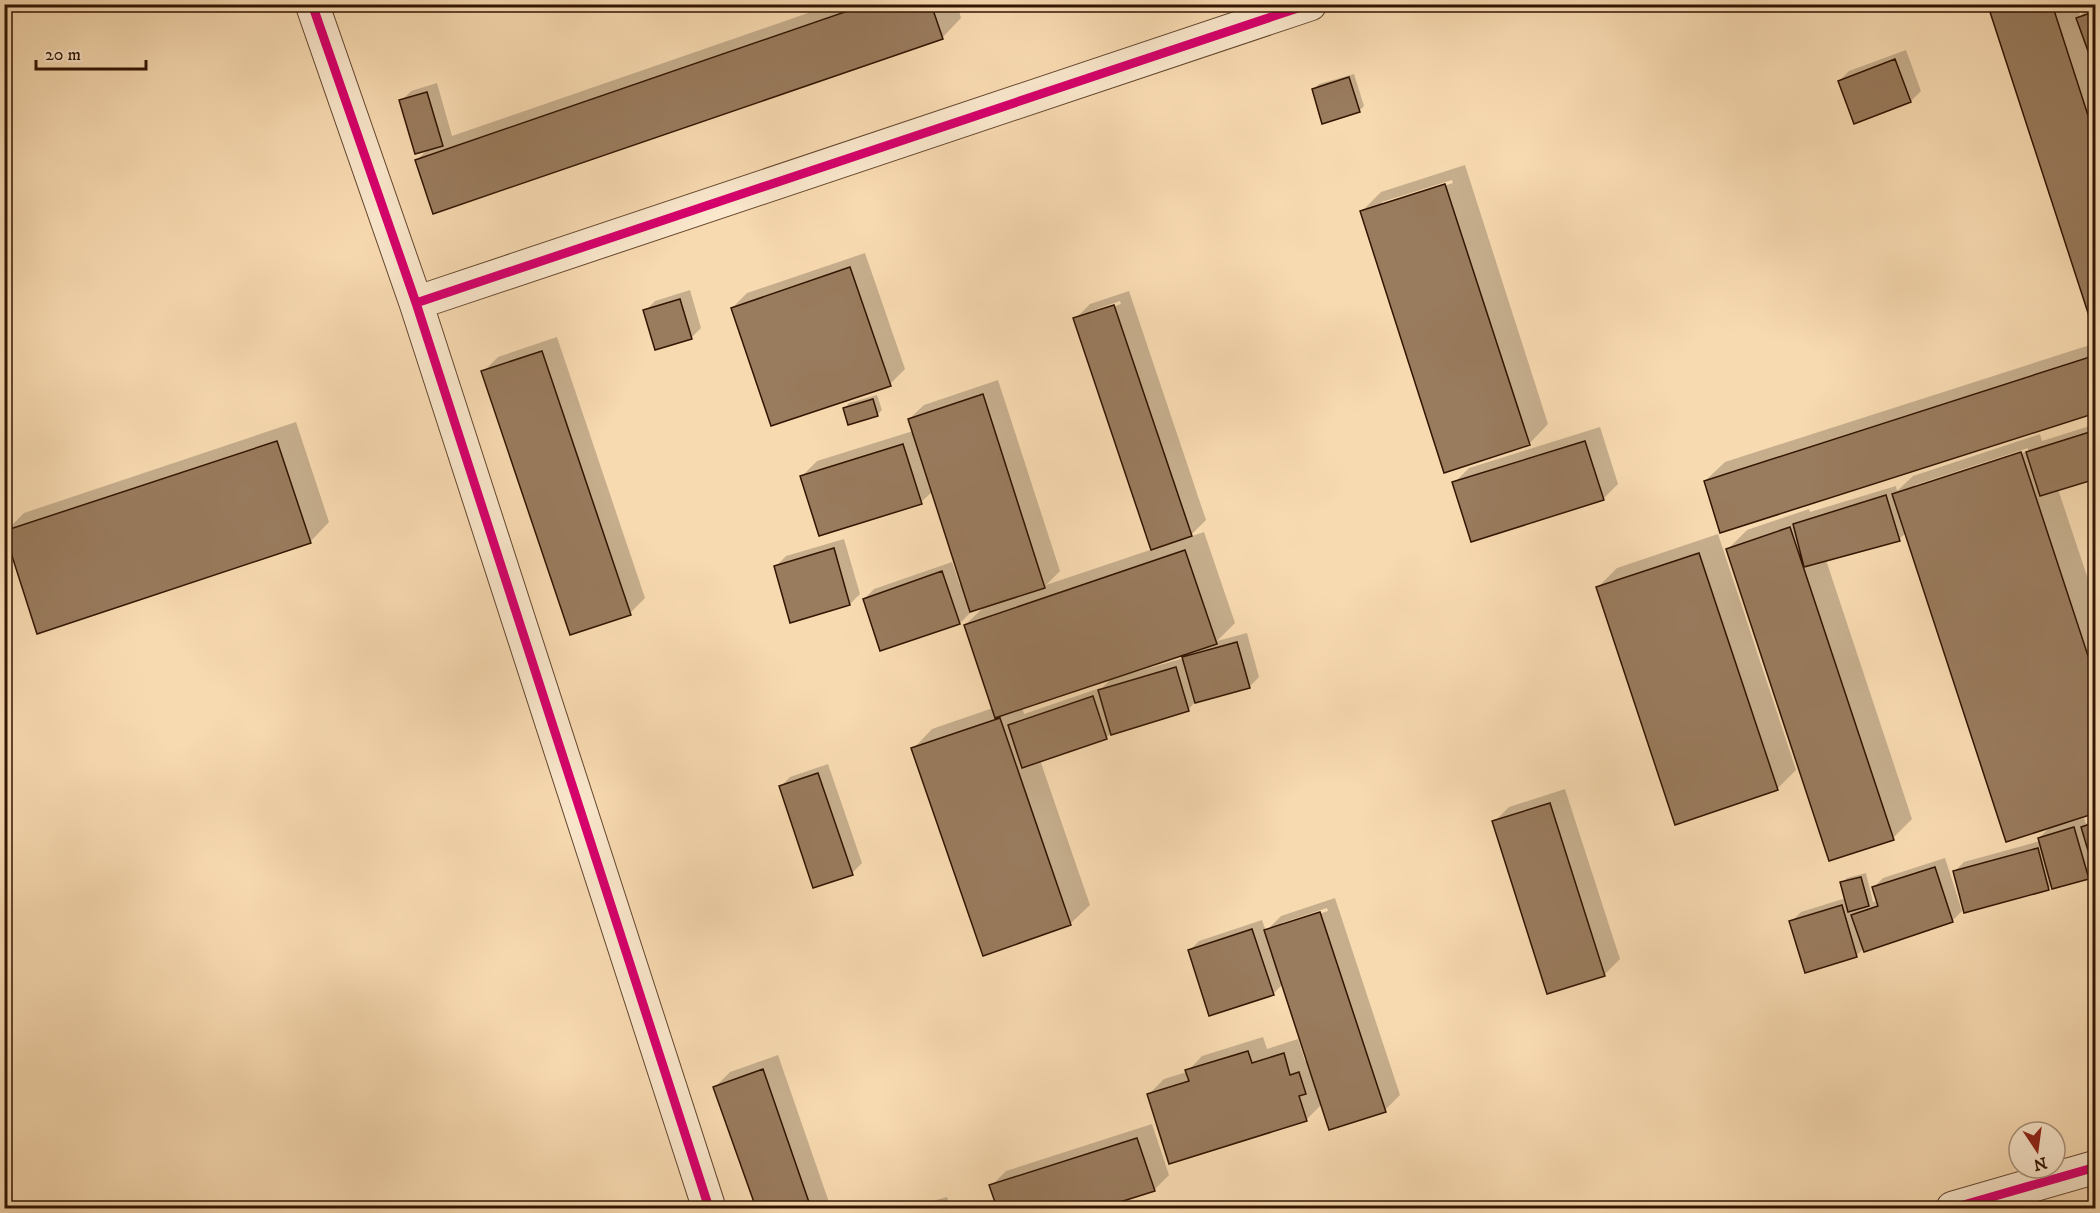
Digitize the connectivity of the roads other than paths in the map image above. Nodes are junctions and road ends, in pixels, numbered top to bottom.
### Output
1 (312, 4) edge
2 (1310, 4) edge
3 (416, 303) junction
4 (2096, 1167) edge
5 (709, 1209) edge
6 (1953, 1209) edge

1 - 3 street
2 - 3 street
3 - 5 street
4 - 6 street

